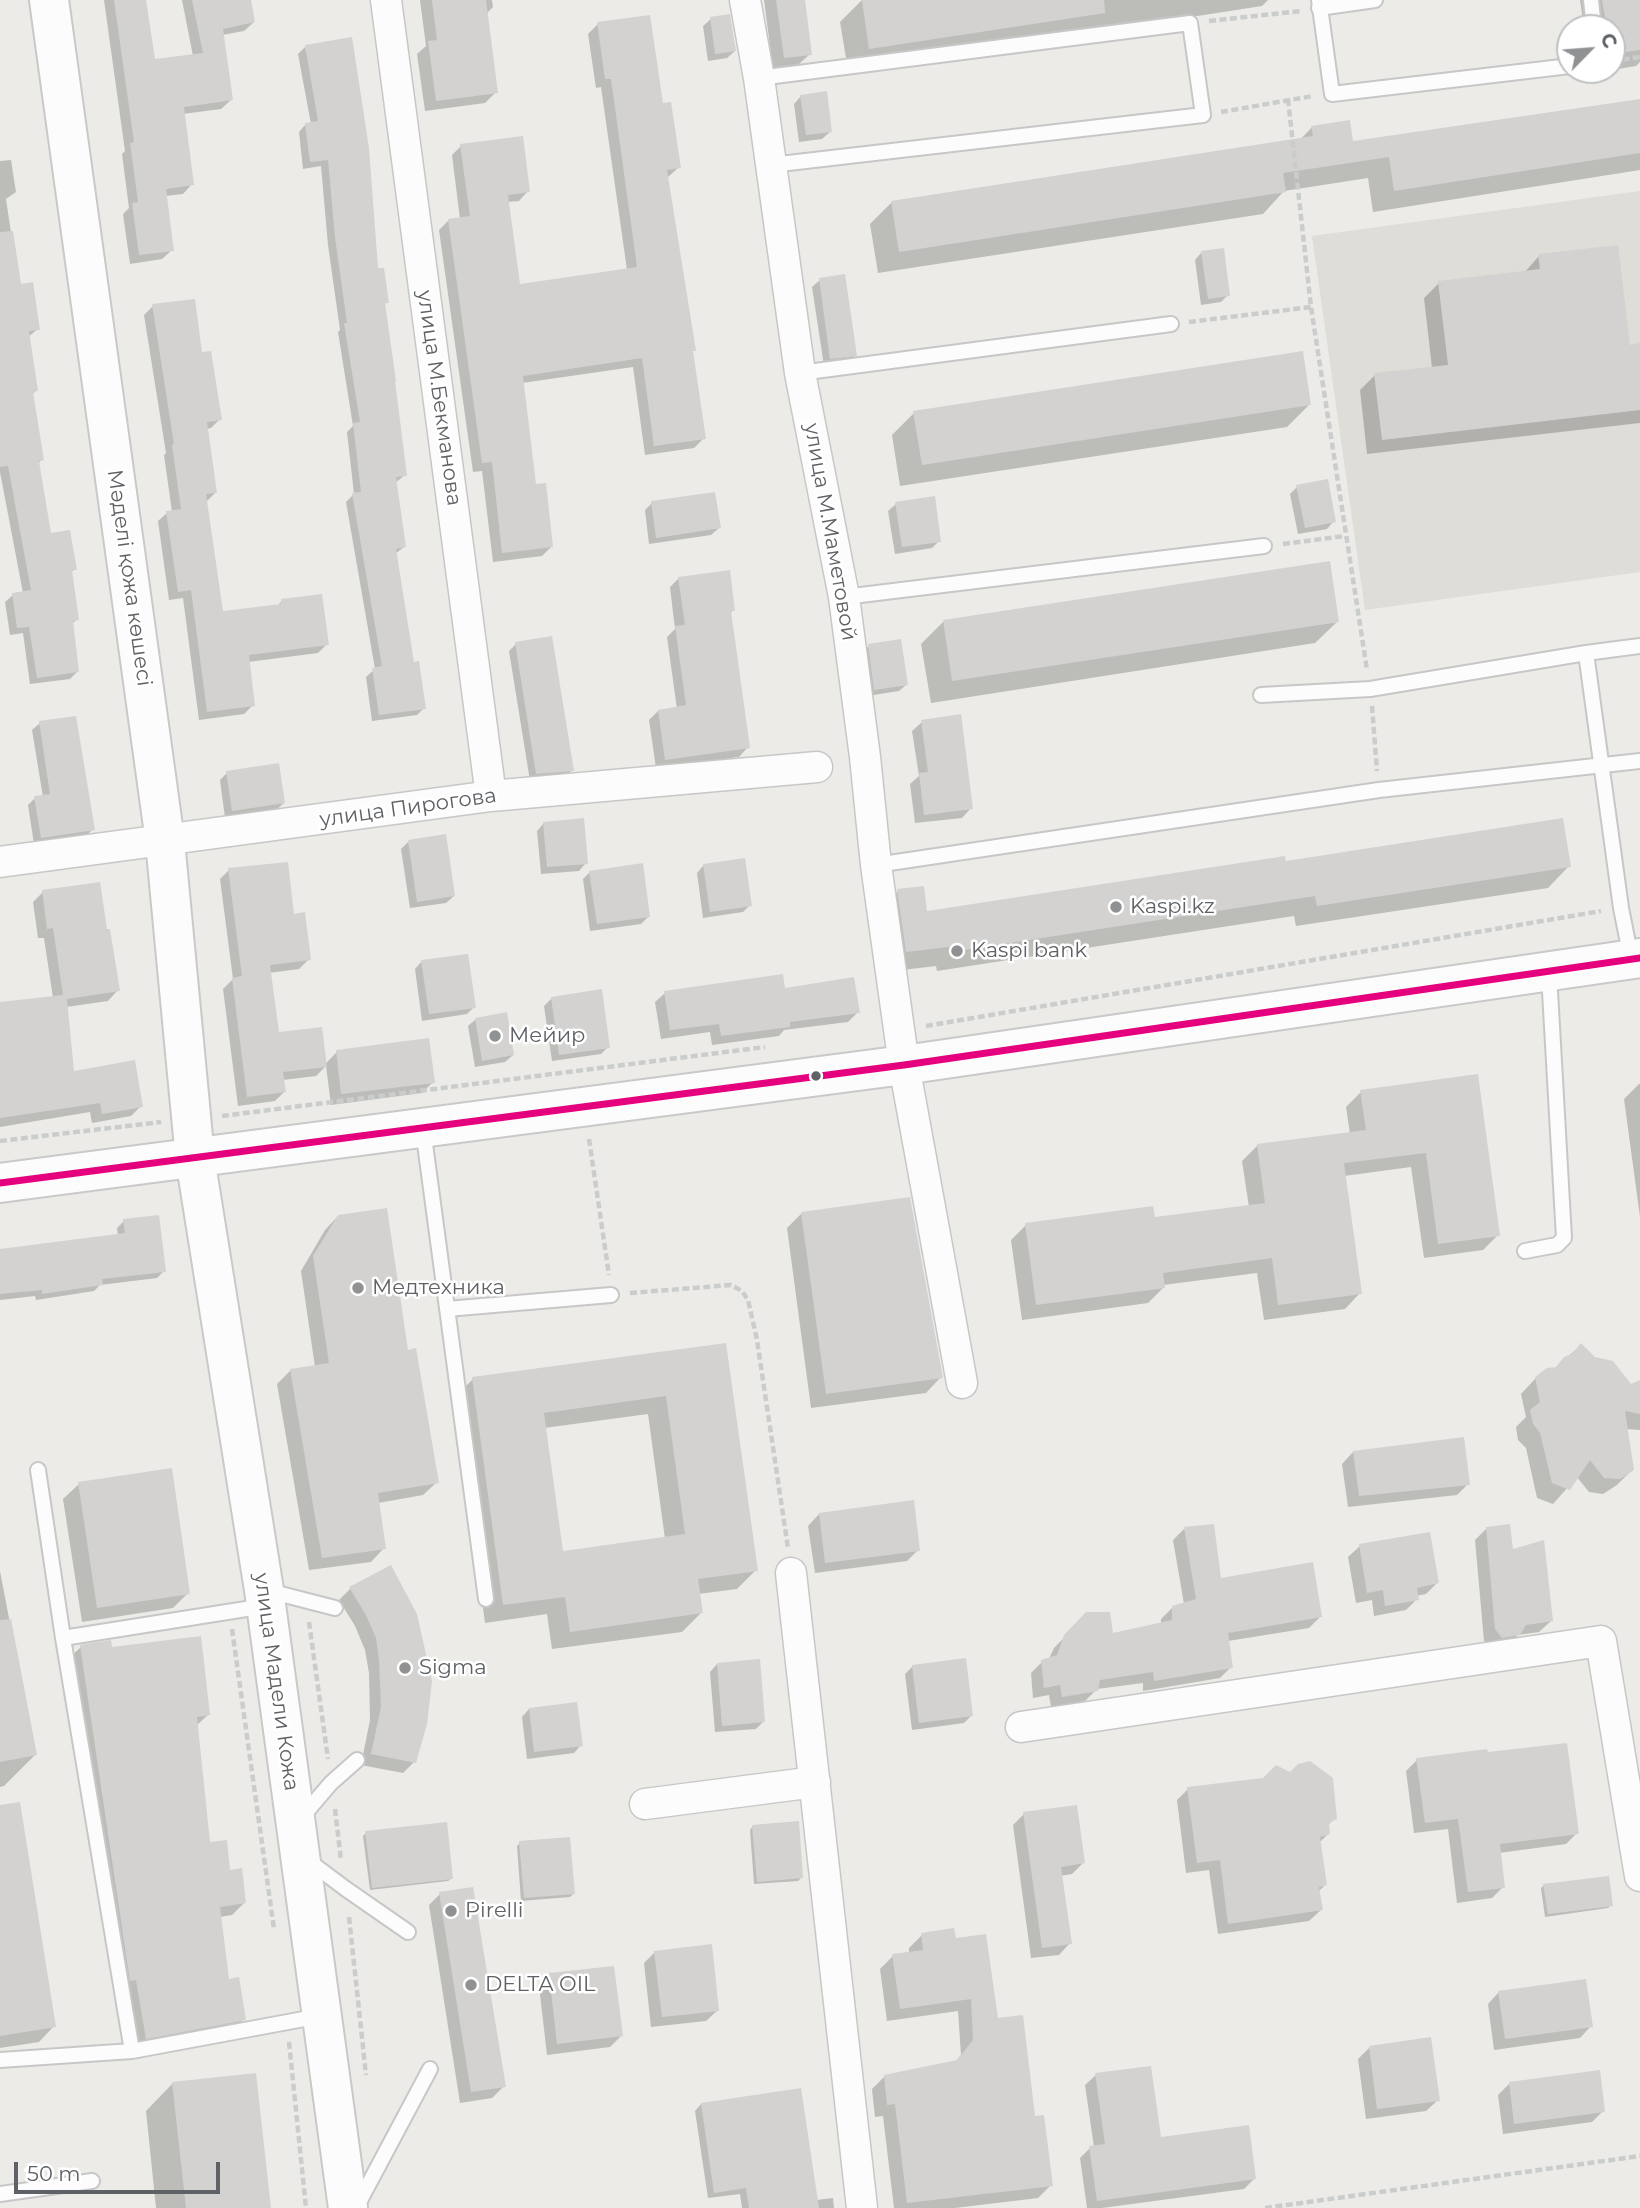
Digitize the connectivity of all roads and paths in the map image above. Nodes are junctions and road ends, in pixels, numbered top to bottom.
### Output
1 (49, 0) edge
2 (386, 0) edge
3 (745, 0) edge
4 (1375, 0) edge
5 (1320, 4) edge
6 (1190, 23) junction
7 (1556, 68) edge
8 (759, 78) junction
9 (1332, 94) junction
10 (1288, 99) junction
11 (1203, 116) junction
12 (771, 165) junction
13 (1311, 307) junction
14 (1171, 324) joint
15 (800, 373) junction
16 (1345, 536) junction
17 (1264, 546) joint
18 (845, 597) junction
19 (1640, 646) edge
20 (1586, 653) junction
21 (1370, 689) junction
22 (1261, 695) dead end
23 (1640, 761) edge
24 (817, 767) dead end
25 (1603, 767) junction
26 (1379, 790) junction
27 (492, 796) junction
28 (165, 841) junction
29 (0, 862) edge
30 (876, 865) junction
31 (1620, 908) junction
32 (1636, 959) edge
33 (1549, 972) junction
34 (775, 1046) dead end
35 (901, 1048) junction
36 (585, 1107) junction
37 (223, 1116) dead end
38 (163, 1122) dead end
39 (423, 1128) junction
40 (0, 1142) edge
41 (195, 1157) junction
42 (0, 1183) edge
43 (1525, 1251) dead end
44 (611, 1295) junction
45 (447, 1309) junction
46 (962, 1383) dead end
47 (38, 1470) dead end
48 (791, 1573) joint
49 (486, 1599) dead end
50 (253, 1602) junction
51 (335, 1608) dead end
52 (63, 1638) junction
53 (1021, 1727) dead end
54 (356, 1760) dead end
55 (815, 1783) junction
56 (645, 1804) dead end
57 (298, 1839) junction
58 (1640, 1876) edge
59 (408, 1932) dead end
60 (276, 1940) dead end
61 (304, 2019) junction
62 (132, 2051) junction
63 (0, 2060) edge
64 (430, 2069) dead end
65 (1640, 2156) edge
66 (92, 2181) dead end
67 (0, 2194) edge
68 (306, 2208) edge
69 (348, 2208) edge
70 (356, 2208) edge
71 (862, 2208) edge
72 (1265, 2208) edge

1 - 28 main road, Мәделі қожа көшесі
2 - 27 street, улица М.Бекманова
3 - 8 street, улица М.Маметовой
4 - 5 lane
5 - 6 path
5 - 9 lane
6 - 8 lane
6 - 11 lane
7 - 9 lane
8 - 12 street, улица М.Маметовой
9 - 10 path
10 - 11 path
10 - 13 path
11 - 12 lane
12 - 15 street, улица М.Маметовой
13 - 14 path
13 - 16 path
14 - 15 lane
15 - 18 street, улица М.Маметовой
16 - 17 path
16 - 21 path
17 - 18 lane
18 - 30 street, улица М.Маметовой
19 - 20 lane
20 - 21 lane
20 - 25 lane
21 - 22 lane
21 - 26 path
23 - 25 lane
24 - 27 street, улица Пирогова
25 - 26 lane
25 - 31 lane
26 - 30 lane
27 - 28 street, улица Пирогова
28 - 29 street, улица Пирогова
28 - 41 main road, Мәделі қожа көшесі
30 - 35 street, улица М.Маметовой
31 - 32 lane
31 - 35 path
32 - 33 main road
33 - 35 main road
33 - 43 lane
34 - 37 path
35 - 36 main road
35 - 46 street, улица М.Маметовой
36 - 39 main road
36 - 44 path
38 - 40 path
39 - 41 main road
39 - 45 lane
41 - 42 main road
41 - 50 main road, улица Мадели Кожа
44 - 45 lane
44 - 48 path
45 - 49 lane
47 - 52 lane
48 - 55 street
50 - 51 lane
50 - 52 lane
50 - 57 main road, улица Мадели Кожа
50 - 60 path
52 - 62 lane
53 - 58 street
54 - 57 lane
55 - 56 street
55 - 71 street
57 - 59 lane
57 - 61 main road, улица Мадели Кожа
61 - 62 lane
61 - 68 path
61 - 69 main road, улица Мадели Кожа
62 - 63 lane
64 - 70 lane
65 - 72 path
66 - 67 lane

